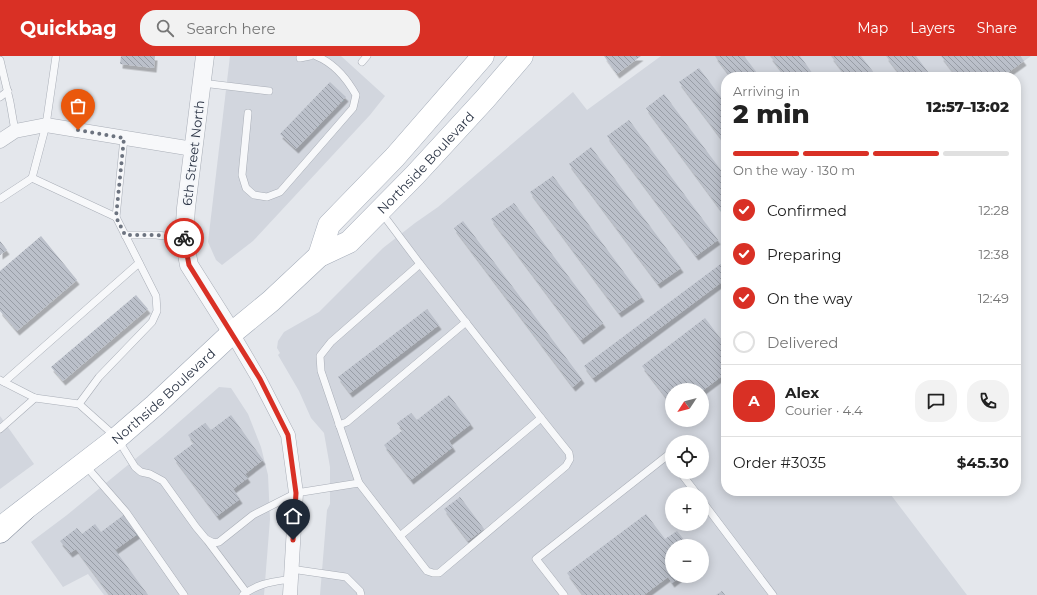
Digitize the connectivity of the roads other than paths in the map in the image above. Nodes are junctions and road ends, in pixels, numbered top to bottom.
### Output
1 (56, 56) edge
2 (205, 56) edge
3 (310, 56) edge
4 (316, 56) edge
5 (483, 56) edge
6 (522, 56) edge
7 (300, 58) dead end
8 (0, 60) edge
9 (201, 83) junction
10 (8, 91) junction
11 (269, 91) dead end
12 (0, 97) edge
13 (248, 113) dead end
14 (46, 125) junction
15 (15, 130) junction
16 (124, 138) junction
17 (0, 141) edge
18 (193, 149) junction
19 (32, 178) junction
20 (0, 200) edge
21 (380, 211) junction
22 (116, 217) junction
23 (125, 235) junction
24 (184, 238) junction
25 (319, 256) junction
26 (139, 263) junction
27 (420, 264) junction
28 (466, 322) junction
29 (232, 333) junction
30 (2, 381) edge
31 (35, 398) junction
32 (79, 404) junction
33 (540, 418) junction
34 (339, 425) junction
35 (0, 429) edge
36 (117, 438) junction
37 (665, 458) edge
38 (84, 464) junction
39 (685, 479) edge
40 (359, 482) junction
41 (692, 487) edge
42 (296, 493) junction
43 (24, 510) junction
44 (709, 510) edge
45 (0, 513) edge
46 (0, 528) edge
47 (0, 532) edge
48 (400, 536) junction
49 (206, 539) junction
50 (291, 574) junction
51 (244, 594) edge
52 (184, 595) edge
53 (290, 595) edge
54 (361, 595) edge
55 (564, 595) edge
56 (772, 595) edge

1 - 14 lane
2 - 9 street, 6th Street North
3 - 7 lane
4 - 13 lane
5 - 25 main road, Northside Boulevard
6 - 21 main road, Northside Boulevard
8 - 10 lane
9 - 11 lane
9 - 18 street, 6th Street North
10 - 12 lane
10 - 15 lane
14 - 15 street
14 - 16 street
14 - 19 lane
15 - 17 street
16 - 18 street
16 - 22 lane
18 - 24 street, 6th Street North
19 - 20 lane
19 - 22 lane
21 - 25 main road, Northside Boulevard
21 - 27 lane
22 - 23 lane
23 - 24 lane
23 - 26 lane
24 - 29 street, 6th Street North
25 - 29 main road, Northside Boulevard
26 - 30 lane
26 - 32 lane
27 - 28 lane
27 - 34 lane
28 - 33 lane
28 - 34 lane
29 - 36 main road, Northside Boulevard
29 - 42 street
30 - 31 lane
31 - 32 lane
31 - 35 lane
32 - 36 lane
33 - 48 lane
33 - 48 lane
34 - 40 lane
36 - 38 main road, Northside Boulevard
36 - 49 lane
37 - 55 lane
38 - 43 main road, Northside Boulevard
38 - 52 lane
39 - 41 lane
40 - 42 lane
40 - 48 lane
42 - 49 lane
42 - 50 street
43 - 45 main road
43 - 46 main road, Northside Boulevard
43 - 47 main road
44 - 56 lane
49 - 51 lane
50 - 51 lane
50 - 53 street
50 - 54 lane

